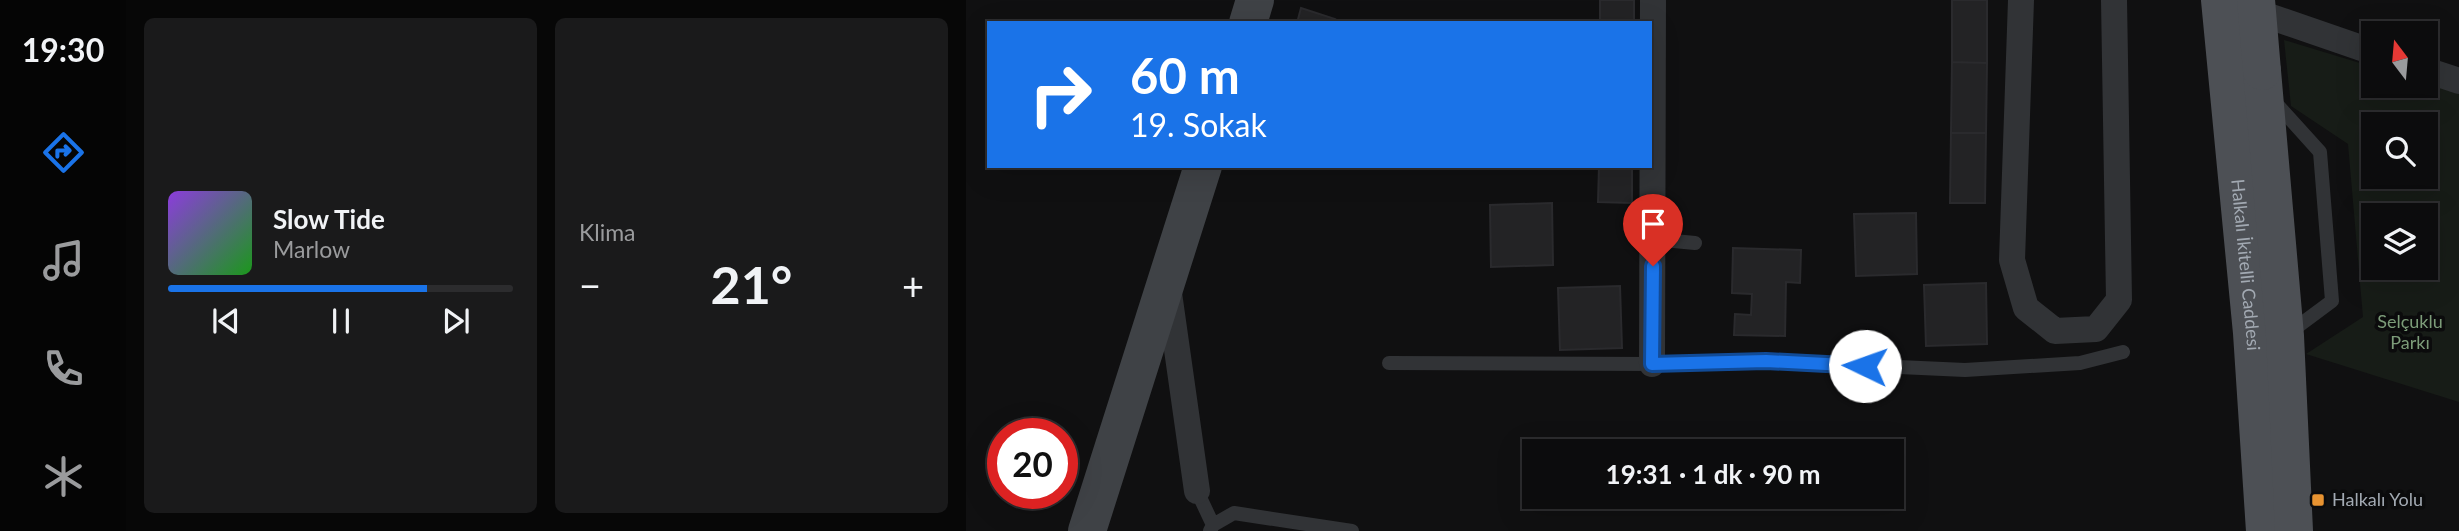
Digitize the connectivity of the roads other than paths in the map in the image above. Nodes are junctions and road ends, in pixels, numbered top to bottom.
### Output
1 (1255, 0) edge
2 (1653, 0) edge
3 (2021, 0) edge
4 (2114, 0) edge
5 (2221, 0) edge
6 (2256, 0) edge
7 (1249, 21) edge
8 (2361, 48) edge
9 (2438, 74) edge
10 (2251, 81) junction
11 (2459, 81) edge
12 (1202, 168) edge
13 (1654, 239) junction
14 (1695, 243) dead end
15 (1167, 278) junction
16 (2285, 336) junction
17 (2123, 352) dead end
18 (1389, 363) dead end
19 (1652, 364) junction
20 (1197, 491) joint
21 (1211, 528) edge
22 (1087, 531) edge
23 (1352, 531) edge
24 (2265, 531) edge
25 (2294, 531) edge

1 - 7 street
2 - 13 street
3 - 4 street
5 - 8 street
5 - 10 main road, Halkalı İkitelli Caddesi
6 - 10 main road, Halkalı İkitelli Caddesi, bridge
9 - 11 street
10 - 16 main road, Halkalı İkitelli Caddesi
10 - 16 lane
10 - 24 main road, Halkalı İkitelli Caddesi
12 - 15 street
13 - 14 lane
13 - 19 street
15 - 20 street
15 - 22 street
16 - 25 main road, Halkalı İkitelli Caddesi
17 - 19 lane
18 - 19 lane
20 - 21 lane
21 - 23 lane

